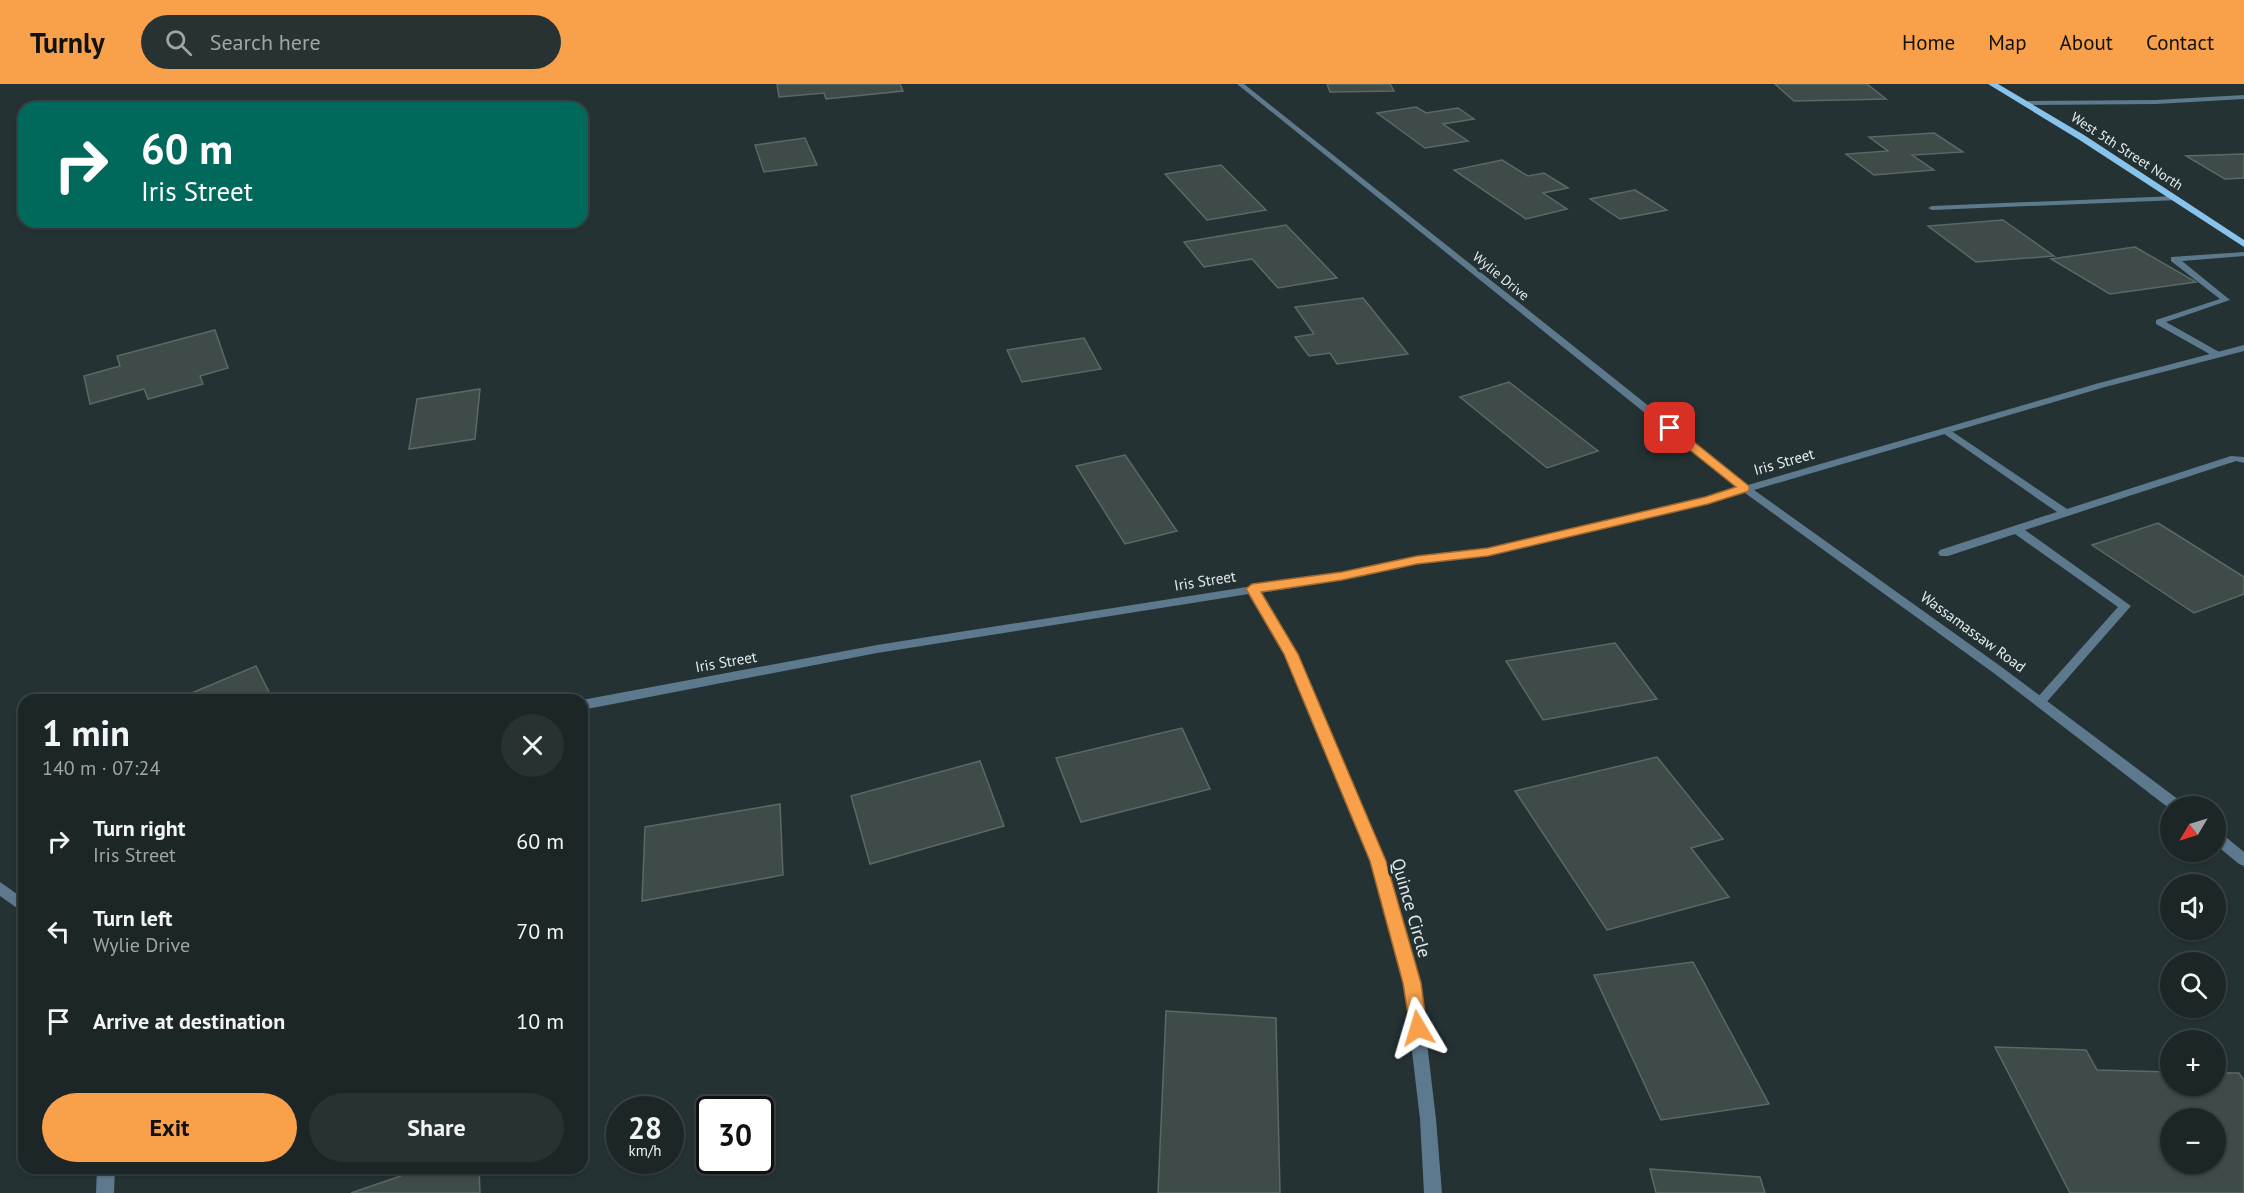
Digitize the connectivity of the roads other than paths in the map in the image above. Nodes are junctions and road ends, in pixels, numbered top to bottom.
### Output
1 (1240, 84) edge
2 (1992, 84) edge
3 (2244, 97) edge
4 (2024, 103) junction
5 (2176, 198) junction
6 (1932, 208) dead end
7 (2244, 244) edge
8 (2244, 254) edge
9 (2244, 348) edge
10 (2218, 356) junction
11 (1947, 431) junction
12 (2244, 460) edge
13 (1745, 488) junction
14 (2065, 513) junction
15 (2016, 529) junction
16 (1944, 553) dead end
17 (1252, 589) junction
18 (2040, 702) junction
19 (588, 704) edge
20 (2164, 796) edge
21 (2226, 845) edge
22 (2244, 860) edge
23 (0, 888) edge
24 (18, 902) edge
25 (105, 1174) edge
26 (105, 1193) edge
27 (1433, 1193) edge

1 - 13 street, Wylie Drive
2 - 4 main road, West 5th Street North
3 - 4 street
4 - 5 main road, West 5th Street North
5 - 6 street
5 - 7 main road, West 5th Street North
8 - 10 street
9 - 10 street, Iris Street
10 - 11 street, Iris Street
11 - 13 street, Iris Street
11 - 14 street
12 - 14 street
13 - 17 street, Iris Street
13 - 18 street, Wassamassaw Road
14 - 15 street
15 - 16 street
15 - 18 street
17 - 19 street, Iris Street
17 - 27 street, Quince Circle
18 - 20 street, Wassamassaw Road
21 - 22 street
23 - 24 street
25 - 26 street

